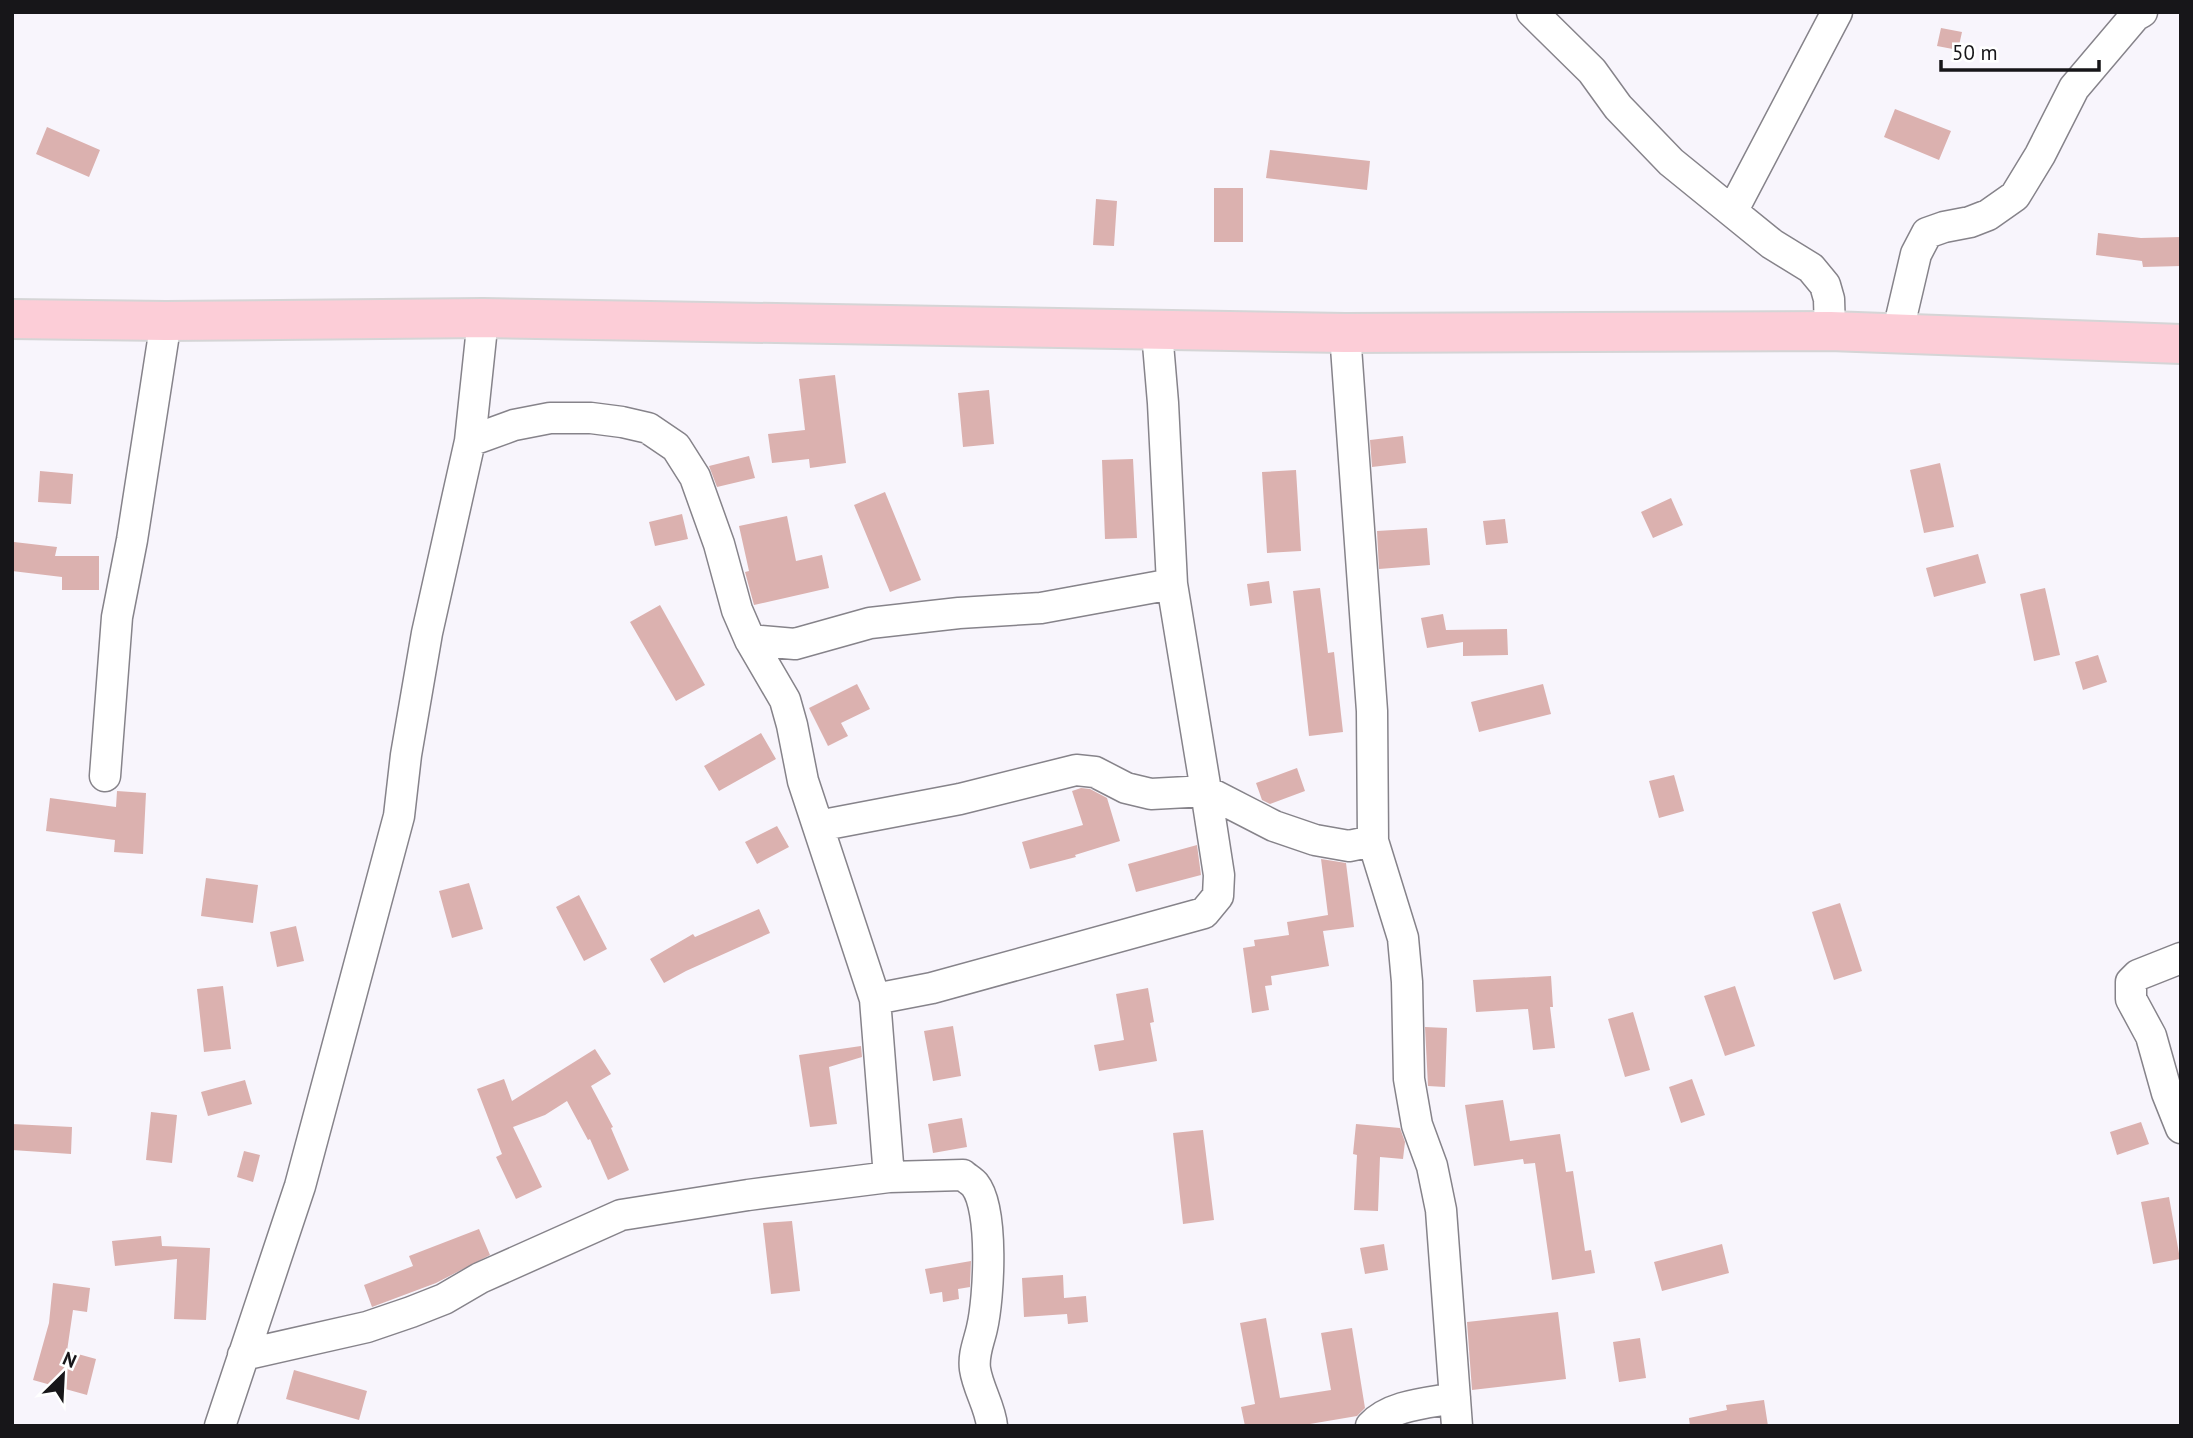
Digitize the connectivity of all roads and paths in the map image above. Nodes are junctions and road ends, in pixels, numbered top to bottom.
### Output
1 (1532, 12) edge
2 (1837, 12) edge
3 (2142, 12) edge
4 (1733, 210) junction
5 (12, 318) edge
6 (483, 318) junction
7 (166, 321) junction
8 (1830, 331) junction
9 (1157, 332) junction
10 (1345, 333) junction
11 (1897, 335) junction
12 (2181, 344) edge
13 (470, 441) junction
14 (1172, 584) junction
15 (750, 640) junction
16 (105, 776) dead end
17 (1206, 791) junction
18 (818, 826) junction
19 (1373, 841) junction
20 (2181, 958) edge
21 (875, 999) junction
22 (2181, 1128) edge
23 (889, 1177) junction
24 (243, 1355) junction
25 (1456, 1412) edge
26 (220, 1426) edge
27 (992, 1426) edge
28 (1371, 1426) edge

1 - 4 street
2 - 4 street
3 - 11 street
4 - 8 street
5 - 7 main road
6 - 7 main road
6 - 9 main road
6 - 13 street
7 - 16 street
8 - 10 main road
8 - 11 main road
9 - 10 main road
9 - 14 street
10 - 19 street
11 - 12 main road
13 - 15 street
13 - 24 street
14 - 15 street
14 - 17 street
15 - 18 street
17 - 18 street
17 - 19 street
17 - 21 street
18 - 21 street
19 - 25 street
20 - 22 street
21 - 23 street
23 - 24 street
23 - 27 street
24 - 26 street
25 - 28 street

